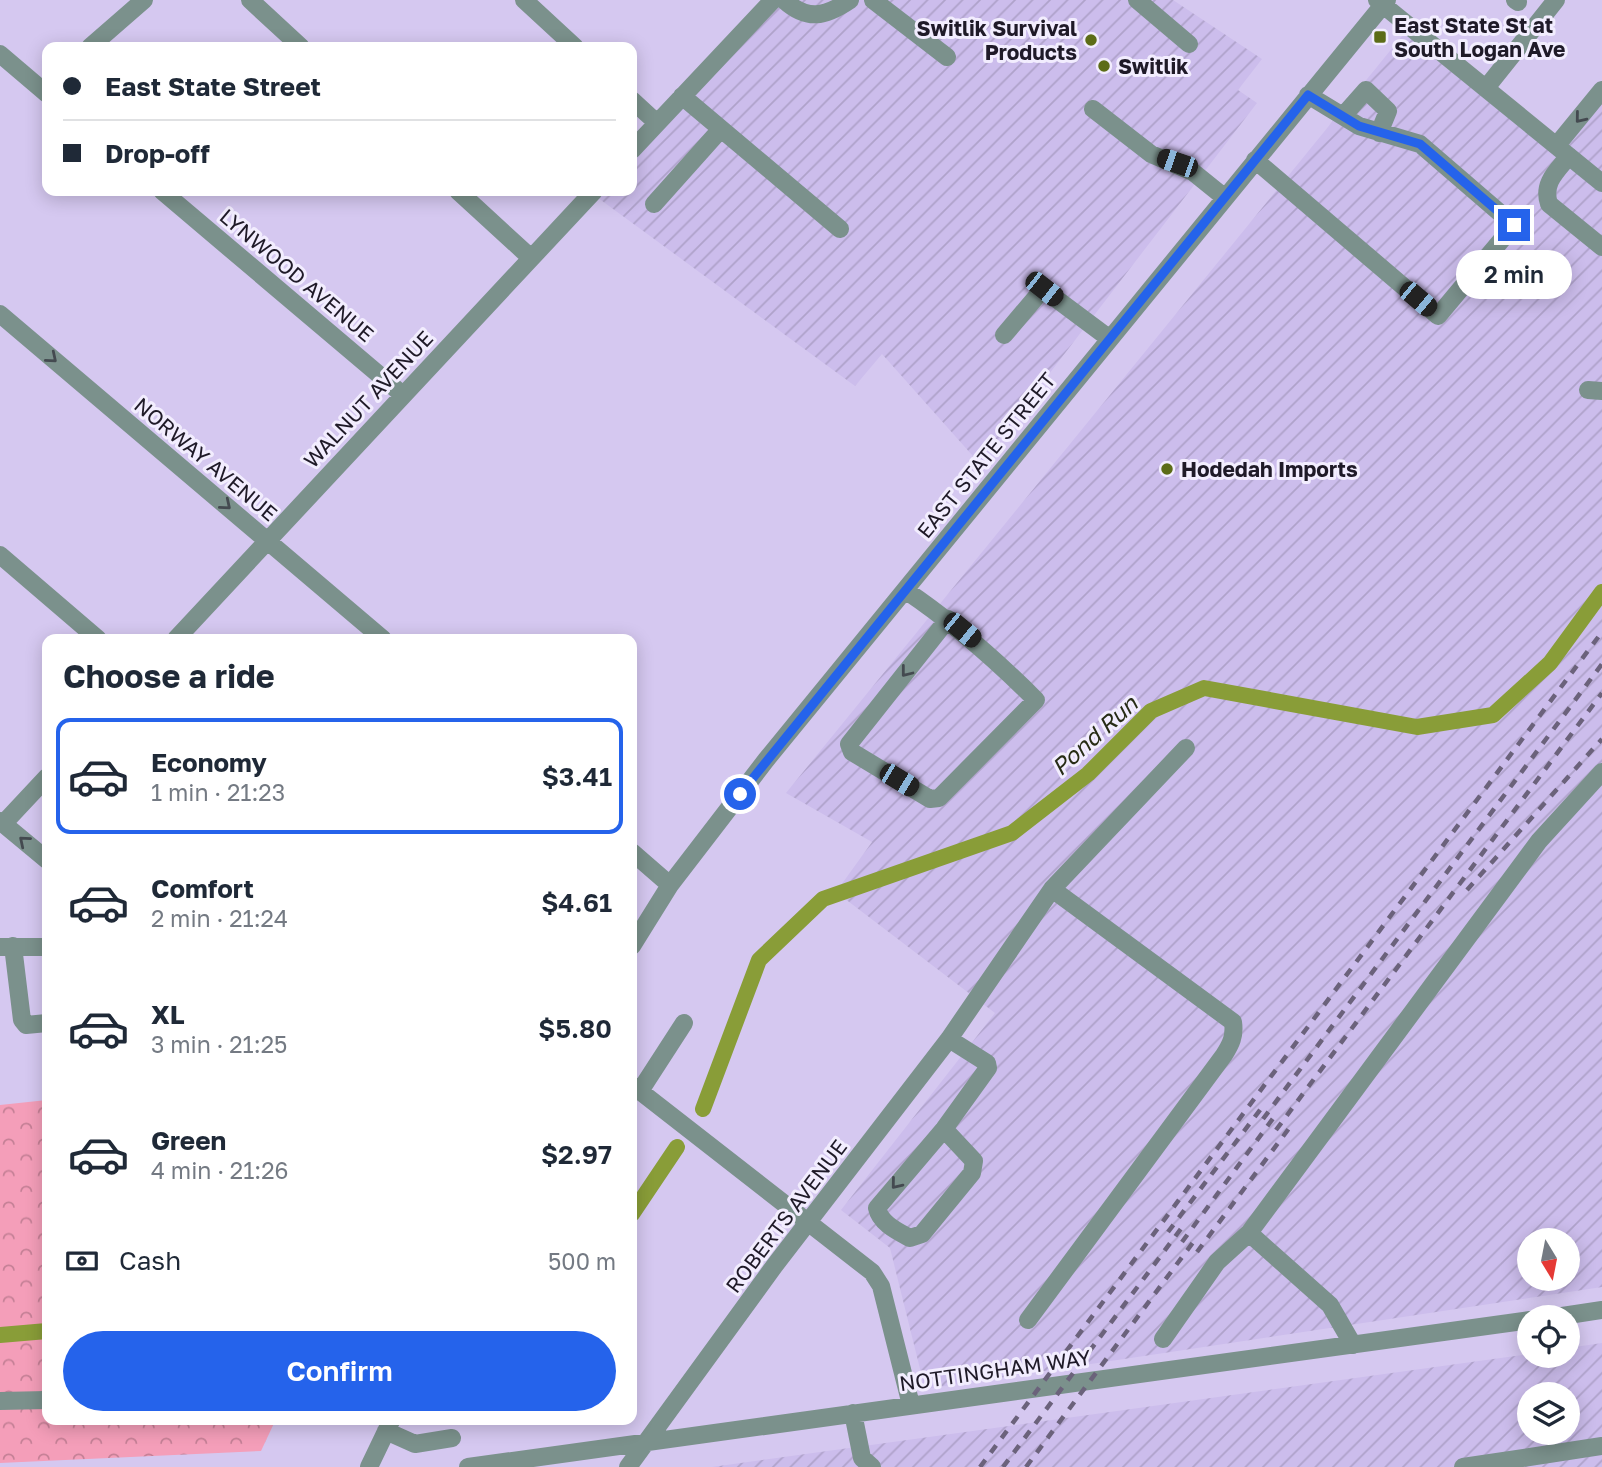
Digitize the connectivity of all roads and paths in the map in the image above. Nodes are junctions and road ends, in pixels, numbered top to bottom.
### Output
1 (144, 0) edge
2 (250, 0) edge
3 (524, 0) edge
4 (773, 0) edge
5 (784, 0) edge
6 (850, 0) edge
7 (873, 0) edge
8 (1137, 0) edge
9 (1556, 0) edge
10 (1382, 2) edge
11 (96, 42) edge
12 (296, 42) edge
13 (570, 42) edge
14 (1189, 44) dead end
15 (0, 54) edge
16 (947, 57) dead end
17 (1486, 88) junction
18 (42, 90) edge
19 (1602, 90) edge
20 (1308, 95) junction
21 (682, 96) junction
22 (637, 105) edge
23 (1093, 108) dead end
24 (1343, 116) junction
25 (657, 123) junction
26 (721, 129) junction
27 (1379, 133) junction
28 (637, 145) edge
29 (1563, 151) junction
30 (1255, 160) junction
31 (1602, 183) edge
32 (168, 196) edge
33 (463, 196) edge
34 (589, 196) edge
35 (1224, 197) junction
36 (654, 204) dead end
37 (840, 229) dead end
38 (1602, 247) edge
39 (531, 258) junction
40 (0, 314) edge
41 (1004, 335) dead end
42 (1110, 339) junction
43 (403, 395) junction
44 (267, 541) junction
45 (0, 555) edge
46 (905, 590) junction
47 (948, 619) junction
48 (92, 634) edge
49 (181, 634) edge
50 (377, 634) edge
51 (1186, 748) dead end
52 (1602, 772) edge
53 (42, 781) edge
54 (2, 822) edge
55 (42, 856) edge
56 (637, 856) edge
57 (670, 885) junction
58 (1052, 888) junction
59 (637, 938) edge
60 (6, 947) edge
61 (42, 947) edge
62 (42, 1023) edge
63 (684, 1023) dead end
64 (949, 1040) junction
65 (637, 1087) edge
66 (637, 1089) edge
67 (942, 1131) junction
68 (808, 1222) junction
69 (1249, 1233) junction
70 (1602, 1310) edge
71 (1580, 1313) edge
72 (1028, 1320) dead end
73 (1517, 1323) edge
74 (1163, 1339) dead end
75 (1353, 1345) junction
76 (42, 1400) edge
77 (0, 1401) edge
78 (911, 1405) junction
79 (853, 1413) junction
80 (389, 1425) edge
81 (452, 1438) dead end
82 (647, 1442) junction
83 (1602, 1446) edge
84 (369, 1467) edge
85 (468, 1467) edge
86 (628, 1467) edge
87 (872, 1467) edge
88 (1463, 1467) edge

1 - 11 street
2 - 12 street
3 - 13 street
4 - 21 street
5 - 6 street
7 - 16 street
8 - 14 street
9 - 17 street
10 - 17 street
10 - 20 street, EAST STATE STREET
15 - 18 street
17 - 29 street
19 -> 29 street
20 - 24 street
20 - 30 street, EAST STATE STREET
21 - 25 street
21 - 26 street
22 - 25 street
23 - 35 street
24 - 27 street
24 - 27 street
25 - 28 street
26 - 36 street
26 - 37 street
27 - 30 street
29 - 31 street
29 - 38 street
30 - 35 street, EAST STATE STREET
32 - 43 street, LYNWOOD AVENUE
33 - 39 street
34 - 39 street, WALNUT AVENUE
35 - 42 street, EAST STATE STREET
39 - 43 street, WALNUT AVENUE
40 -> 44 street, NORWAY AVENUE
41 - 42 street
42 - 46 street, EAST STATE STREET
43 - 44 street, WALNUT AVENUE
44 - 49 street, WALNUT AVENUE
44 - 50 street, NORWAY AVENUE
45 - 48 street
46 - 47 street
46 - 57 street, EAST STATE STREET
47 -> 47 street
51 - 58 street, ROBERTS AVENUE
52 - 69 street
53 - 54 street
55 -> 54 street
56 - 57 street
57 - 59 street, EAST STATE STREET
58 - 64 street, ROBERTS AVENUE
58 - 72 street
60 - 61 street
60 - 62 street
63 - 65 street
64 - 67 street
64 - 68 street, ROBERTS AVENUE
66 - 68 street
67 -> 67 street
68 - 78 street
68 - 82 street, ROBERTS AVENUE
69 - 74 street
69 - 75 street
70 - 71 street
73 - 75 street, NOTTINGHAM WAY
75 - 78 street, NOTTINGHAM WAY
76 - 77 street
78 - 79 street, NOTTINGHAM WAY
79 - 82 street, NOTTINGHAM WAY
79 - 87 street
80 - 81 street
80 - 84 street
82 - 85 street, NOTTINGHAM WAY
82 - 86 street, ROBERTS AVENUE
83 - 88 street

